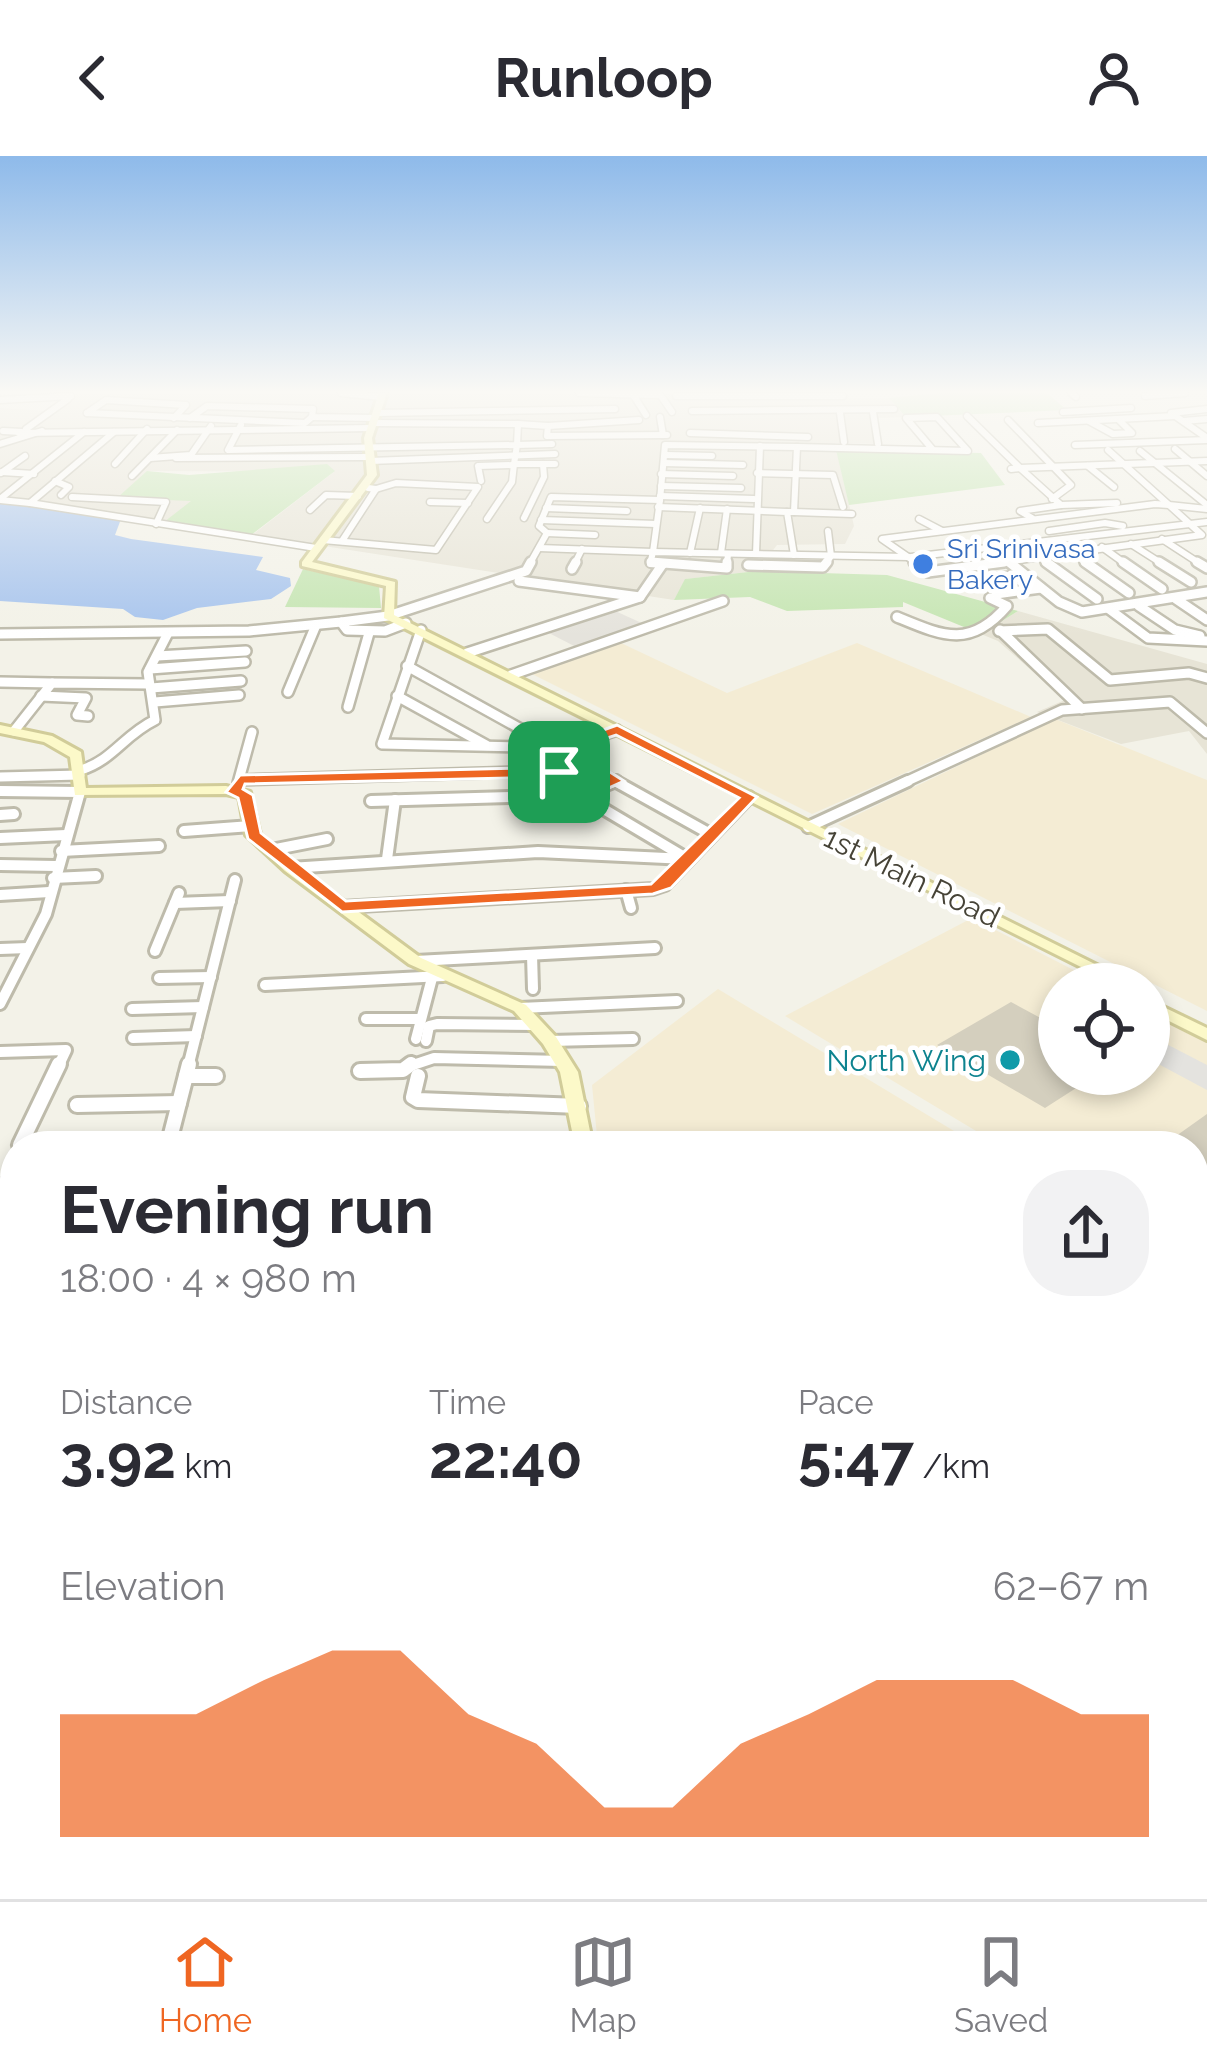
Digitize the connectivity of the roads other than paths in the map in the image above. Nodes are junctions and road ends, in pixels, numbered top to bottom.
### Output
1 (34, 474) edge
2 (63, 474) edge
3 (372, 474) edge
4 (480, 474) edge
5 (513, 474) edge
6 (544, 474) edge
7 (662, 474) edge
8 (728, 474) edge
9 (757, 474) edge
10 (797, 474) edge
11 (821, 474) edge
12 (1023, 474) edge
13 (1061, 474) edge
14 (1097, 474) edge
15 (1135, 474) edge
16 (1171, 474) edge
17 (833, 475) joint
18 (733, 476) dead end
19 (56, 481) junction
20 (481, 481) dead end
21 (740, 488) dead end
22 (1114, 488) dead end
23 (366, 491) junction
24 (61, 495) dead end
25 (72, 497) dead end
26 (660, 497) junction
27 (0, 499) edge
28 (111, 499) junction
29 (754, 499) junction
30 (430, 502) dead end
31 (1057, 502) junction
32 (30, 503) junction
33 (468, 503) junction
34 (1169, 505) junction
35 (1136, 506) junction
36 (843, 507) dead end
37 (1207, 507) edge
38 (546, 508) junction
39 (700, 508) junction
40 (727, 509) junction
41 (97, 510) junction
42 (310, 510) dead end
43 (627, 512) dead end
44 (755, 512) junction
45 (791, 512) junction
46 (74, 513) junction
47 (164, 514) junction
48 (852, 514) dead end
49 (111, 515) junction
50 (1125, 516) dead end
51 (524, 518) dead end
52 (488, 519) dead end
53 (919, 519) dead end
54 (1033, 519) junction
55 (541, 520) junction
56 (1207, 522) edge
57 (1189, 523) junction
58 (156, 524) junction
59 (656, 524) junction
60 (1143, 528) junction
61 (828, 531) dead end
62 (942, 532) junction
63 (547, 533) junction
64 (596, 535) dead end
65 (1204, 537) edge
66 (618, 539) dead end
67 (1162, 539) junction
68 (342, 541) junction
69 (1130, 543) junction
70 (320, 544) junction
71 (1101, 547) junction
72 (539, 548) junction
73 (582, 549) junction
74 (614, 550) junction
75 (1070, 551) junction
76 (653, 552) junction
77 (690, 553) junction
78 (724, 554) junction
79 (756, 554) junction
80 (794, 555) junction
81 (906, 555) junction
82 (831, 556) junction
83 (1038, 556) junction
84 (1008, 561) junction
85 (748, 565) dead end
86 (662, 566) junction
87 (1207, 568) edge
88 (572, 569) dead end
89 (1024, 575) junction
90 (519, 581) dead end
91 (1191, 582) dead end
92 (958, 584) dead end
93 (1041, 588) junction
94 (1162, 589) dead end
95 (1129, 593) dead end
96 (1206, 593) edge
97 (640, 597) junction
98 (1175, 598) junction
99 (1097, 599) dead end
100 (723, 601) dead end
101 (1138, 605) junction
102 (1108, 610) junction
103 (388, 616) junction
104 (897, 616) dead end
105 (1207, 620) edge
106 (341, 622) junction
107 (406, 623) junction
108 (316, 625) junction
109 (1000, 626) junction
110 (422, 630) junction
111 (250, 631) junction
112 (168, 633) junction
113 (369, 633) junction
114 (0, 634) edge
115 (1206, 638) edge
116 (467, 653) junction
117 (157, 656) junction
118 (246, 656) junction
119 (407, 666) junction
120 (150, 669) junction
121 (511, 675) junction
122 (1207, 679) edge
123 (242, 681) junction
124 (0, 682) edge
125 (52, 683) junction
126 (150, 686) junction
127 (288, 692) dead end
128 (239, 695) junction
129 (41, 696) junction
130 (398, 696) junction
131 (155, 702) junction
132 (348, 707) dead end
133 (237, 709) dead end
134 (1082, 710) junction
135 (88, 716) dead end
136 (7, 730) edge
137 (617, 730) junction
138 (252, 732) dead end
139 (1207, 733) edge
140 (487, 746) junction
141 (562, 748) junction
142 (0, 778) edge
143 (80, 779) junction
144 (616, 781) junction
145 (237, 786) junction
146 (593, 790) junction
147 (0, 791) edge
148 (580, 795) junction
149 (749, 797) junction
150 (395, 800) junction
151 (371, 801) dead end
152 (14, 814) dead end
153 (0, 815) edge
154 (251, 826) junction
155 (808, 827) junction
156 (184, 831) dead end
157 (712, 835) junction
158 (66, 836) junction
159 (0, 838) edge
160 (327, 839) dead end
161 (159, 846) dead end
162 (61, 850) junction
163 (271, 850) junction
164 (386, 859) junction
165 (687, 859) junction
166 (0, 865) edge
167 (290, 868) junction
168 (54, 872) junction
169 (96, 876) dead end
170 (235, 880) dead end
171 (626, 890) junction
172 (49, 892) junction
173 (582, 893) junction
174 (0, 895) edge
175 (539, 896) junction
176 (230, 901) junction
177 (342, 907) junction
178 (631, 908) dead end
179 (586, 909) dead end
180 (542, 913) dead end
181 (28, 948) junction
182 (0, 949) edge
183 (655, 949) dead end
184 (155, 951) dead end
185 (532, 955) junction
186 (415, 961) junction
187 (1067, 963) edge
188 (1083, 963) edge
189 (211, 976) junction
190 (437, 977) junction
191 (159, 978) dead end
192 (265, 985) dead end
193 (533, 989) dead end
194 (677, 1001) dead end
195 (0, 1004) edge
196 (203, 1006) junction
197 (1170, 1006) edge
198 (520, 1008) junction
199 (132, 1009) dead end
200 (1170, 1016) edge
201 (419, 1018) junction
202 (366, 1019) dead end
203 (534, 1025) junction
204 (1207, 1025) edge
205 (1207, 1035) edge
206 (196, 1036) junction
207 (133, 1038) dead end
208 (633, 1039) dead end
209 (550, 1041) junction
210 (0, 1052) edge
211 (563, 1061) junction
212 (360, 1071) dead end
213 (186, 1076) junction
214 (215, 1076) dead end
215 (418, 1076) dead end
216 (179, 1103) junction
217 (77, 1105) dead end
218 (579, 1106) junction
219 (27, 1131) edge
220 (172, 1131) edge
221 (582, 1131) edge

1 - 27 street
2 - 19 street
3 - 23 street
4 - 20 street
5 - 52 street
6 - 51 street
7 - 26 street
8 - 18 street
9 - 29 street
10 - 45 street
11 - 17 street
12 - 31 street
13 - 31 street
14 - 22 street
15 - 34 street
16 - 37 street
17 - 36 street
19 - 24 street
19 - 32 street
21 - 26 street
23 - 33 street
23 - 42 street
23 - 68 street
23 - 70 street
25 - 28 street
26 - 29 street
26 - 38 street
26 - 39 street
26 - 59 street
27 - 32 street
28 - 41 street
28 - 47 street
29 - 44 street
30 - 33 street
31 - 35 street
31 - 54 street
32 - 46 street
33 - 68 street
34 - 35 street
34 - 37 street
34 - 57 street
35 - 54 street
38 - 43 street
38 - 55 street
39 - 40 street
39 - 77 street
40 - 44 street
40 - 78 street
41 - 46 street
41 - 49 street
44 - 45 street
44 - 79 street
45 - 48 street
45 - 80 street
46 - 49 street
47 - 49 street
47 - 58 street
49 - 58 street
50 - 60 street
53 - 62 street
54 - 62 street
55 - 59 street
55 - 63 street
56 - 57 street
57 - 60 street
57 - 65 street
58 - 70 street
59 - 76 street
60 - 67 street
60 - 81 street
61 - 82 street
62 - 81 street
63 - 64 street
63 - 72 street
65 - 67 street
66 - 74 street
67 - 69 street
67 - 87 street
68 - 70 street
69 - 71 street
69 - 91 street
70 - 103 street
71 - 75 street
71 - 94 street
72 - 73 street
72 - 103 street
73 - 74 street
73 - 88 street
74 - 76 street
75 - 83 street
75 - 95 street
76 - 77 street
76 - 86 street
77 - 78 street
78 - 79 street
78 - 86 street
79 - 80 street
80 - 82 street
81 - 82 street
81 - 84 street
82 - 85 street
83 - 84 street
83 - 99 street
84 - 89 street
86 - 97 street
89 - 92 street
89 - 93 street
90 - 97 street
93 - 102 street
93 - 109 street
96 - 98 street
97 - 116 street
98 - 101 street
98 - 105 street
100 - 121 street
101 - 102 street
101 - 115 street
102 - 115 street
103 - 106 street
103 - 107 street
104 - 109 street
106 - 108 street
106 - 113 street
107 - 110 street
107 - 113 street
108 - 111 street
108 - 127 street
109 - 122 street
109 - 134 street
110 - 116 street
110 - 119 street
111 - 112 street
111 - 118 street
112 - 114 street
112 - 117 street
113 - 132 street
116 - 121 street
117 - 118 street
117 - 120 street
118 - 120 street
118 - 123 street
119 - 130 street
119 - 141 street
120 - 126 street
121 - 137 street
123 - 126 street
123 - 128 street
124 - 125 street
125 - 126 street
125 - 129 street
126 - 131 street
128 - 131 street
128 - 133 street
129 - 135 street
129 - 136 street
130 - 140 street
130 - 140 street
131 - 143 street
134 - 139 street
134 - 155 street
136 - 143 street
137 - 141 street
137 - 149 street
138 - 145 street
140 - 141 street
141 - 144 street
142 - 143 street
143 - 145 street
143 - 147 street
143 - 158 street
144 - 146 street
144 - 157 street
145 - 146 street
145 - 154 street
146 - 148 street
148 - 150 street
148 - 165 street
149 - 155 street
149 - 157 street
150 - 151 street
150 - 164 street
152 - 153 street
154 - 156 street
154 - 163 street
155 - 187 street, 1st Main Road
155 - 188 street, 1st Main Road
157 - 165 street
158 - 159 street
158 - 162 street
160 - 163 street
161 - 162 street
162 - 168 street
163 - 167 street
164 - 165 street
164 - 167 street
165 - 171 street
166 - 168 street
167 - 177 street
168 - 169 street
168 - 172 street
170 - 176 street
171 - 173 street
171 - 178 street
172 - 174 street
172 - 181 street
173 - 175 street
173 - 179 street
175 - 177 street
175 - 180 street
176 - 184 street
176 - 189 street
177 - 186 street
181 - 182 street
181 - 195 street
183 - 185 street
185 - 186 street
185 - 193 street
186 - 190 street
189 - 191 street
189 - 196 street
190 - 192 street
190 - 198 street
190 - 201 street
194 - 198 street
196 - 199 street
196 - 206 street
197 - 204 street
198 - 203 street
200 - 205 street
201 - 202 street
201 - 203 street
203 - 209 street
206 - 207 street
206 - 213 street
208 - 209 street
209 - 211 street
210 - 219 street
211 - 212 street
211 - 218 street
213 - 214 street
213 - 216 street
215 - 218 street
216 - 217 street
216 - 220 street
218 - 221 street

